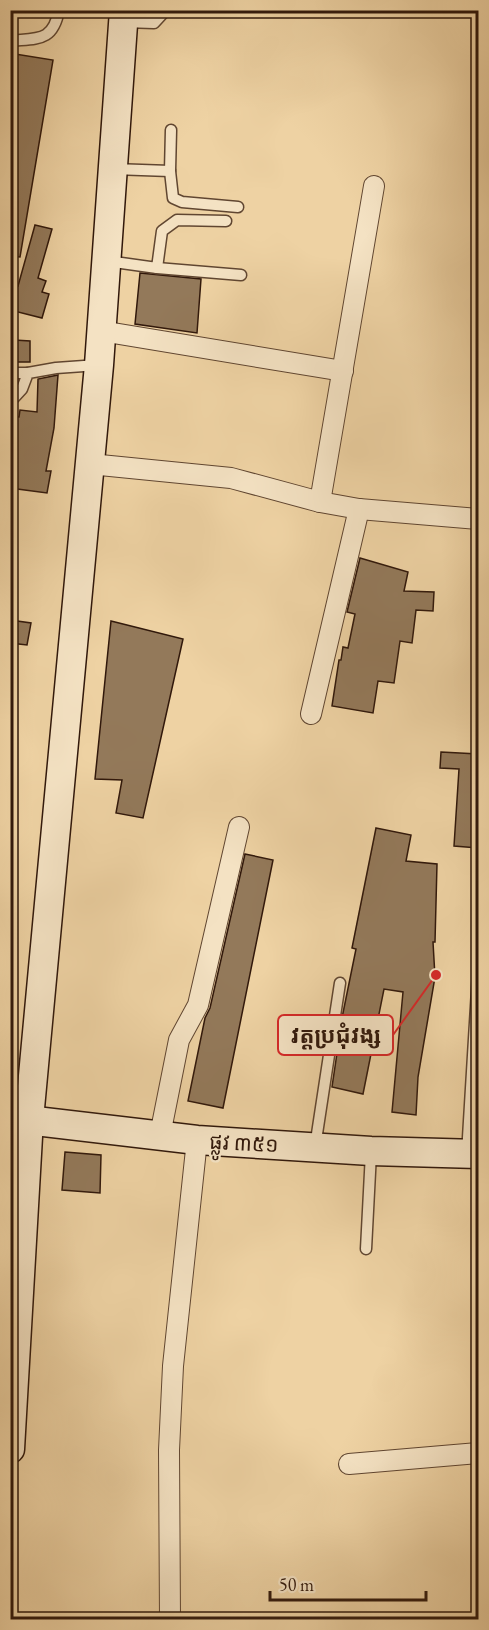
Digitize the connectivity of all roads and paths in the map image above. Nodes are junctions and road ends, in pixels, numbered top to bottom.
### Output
1 (59, 10) edge
2 (166, 10) edge
3 (124, 16) edge
4 (10, 41) edge
5 (171, 130) dead end
6 (113, 169) junction
7 (170, 171) junction
8 (374, 186) dead end
9 (238, 207) dead end
10 (226, 221) dead end
11 (106, 261) junction
12 (157, 268) junction
13 (241, 275) dead end
14 (101, 331) junction
15 (99, 365) junction
16 (343, 371) junction
17 (10, 373) edge
18 (28, 373) junction
19 (10, 402) edge
20 (90, 464) junction
21 (320, 502) junction
22 (358, 509) junction
23 (478, 519) edge
24 (311, 714) dead end
25 (238, 827) dead end
26 (478, 973) edge
27 (340, 983) dead end
28 (20, 1118) edge
29 (160, 1135) junction
30 (197, 1140) junction
31 (315, 1148) junction
32 (371, 1151) junction
33 (473, 1154) edge
34 (17, 1222) edge
35 (366, 1249) dead end
36 (10, 1449) edge
37 (478, 1453) edge
38 (349, 1464) dead end
39 (170, 1620) edge

1 - 4 lane
2 - 3 lane
3 - 6 main road
5 - 7 lane
6 - 7 lane
6 - 11 main road
7 - 9 lane
8 - 16 street
10 - 12 lane
11 - 12 lane
11 - 14 main road
12 - 13 lane
14 - 15 main road
14 - 16 street
15 - 18 lane
15 - 20 main road
16 - 21 street
17 - 18 lane
18 - 19 lane
20 - 21 street
20 - 28 main road
21 - 22 street
22 - 23 street
22 - 24 street
25 - 29 street
26 - 33 lane
27 - 31 lane
28 - 29 main road, ផ្លូវ ៣៥១
28 - 34 main road
29 - 30 main road, ផ្លូវ ៣៥១
30 - 31 main road, ផ្លូវ ៣៥១
30 - 39 street
31 - 32 main road, ផ្លូវ ៣៥១
32 - 33 main road, ផ្លូវ ៣៥១
32 - 35 lane
34 - 36 main road
37 - 38 street

